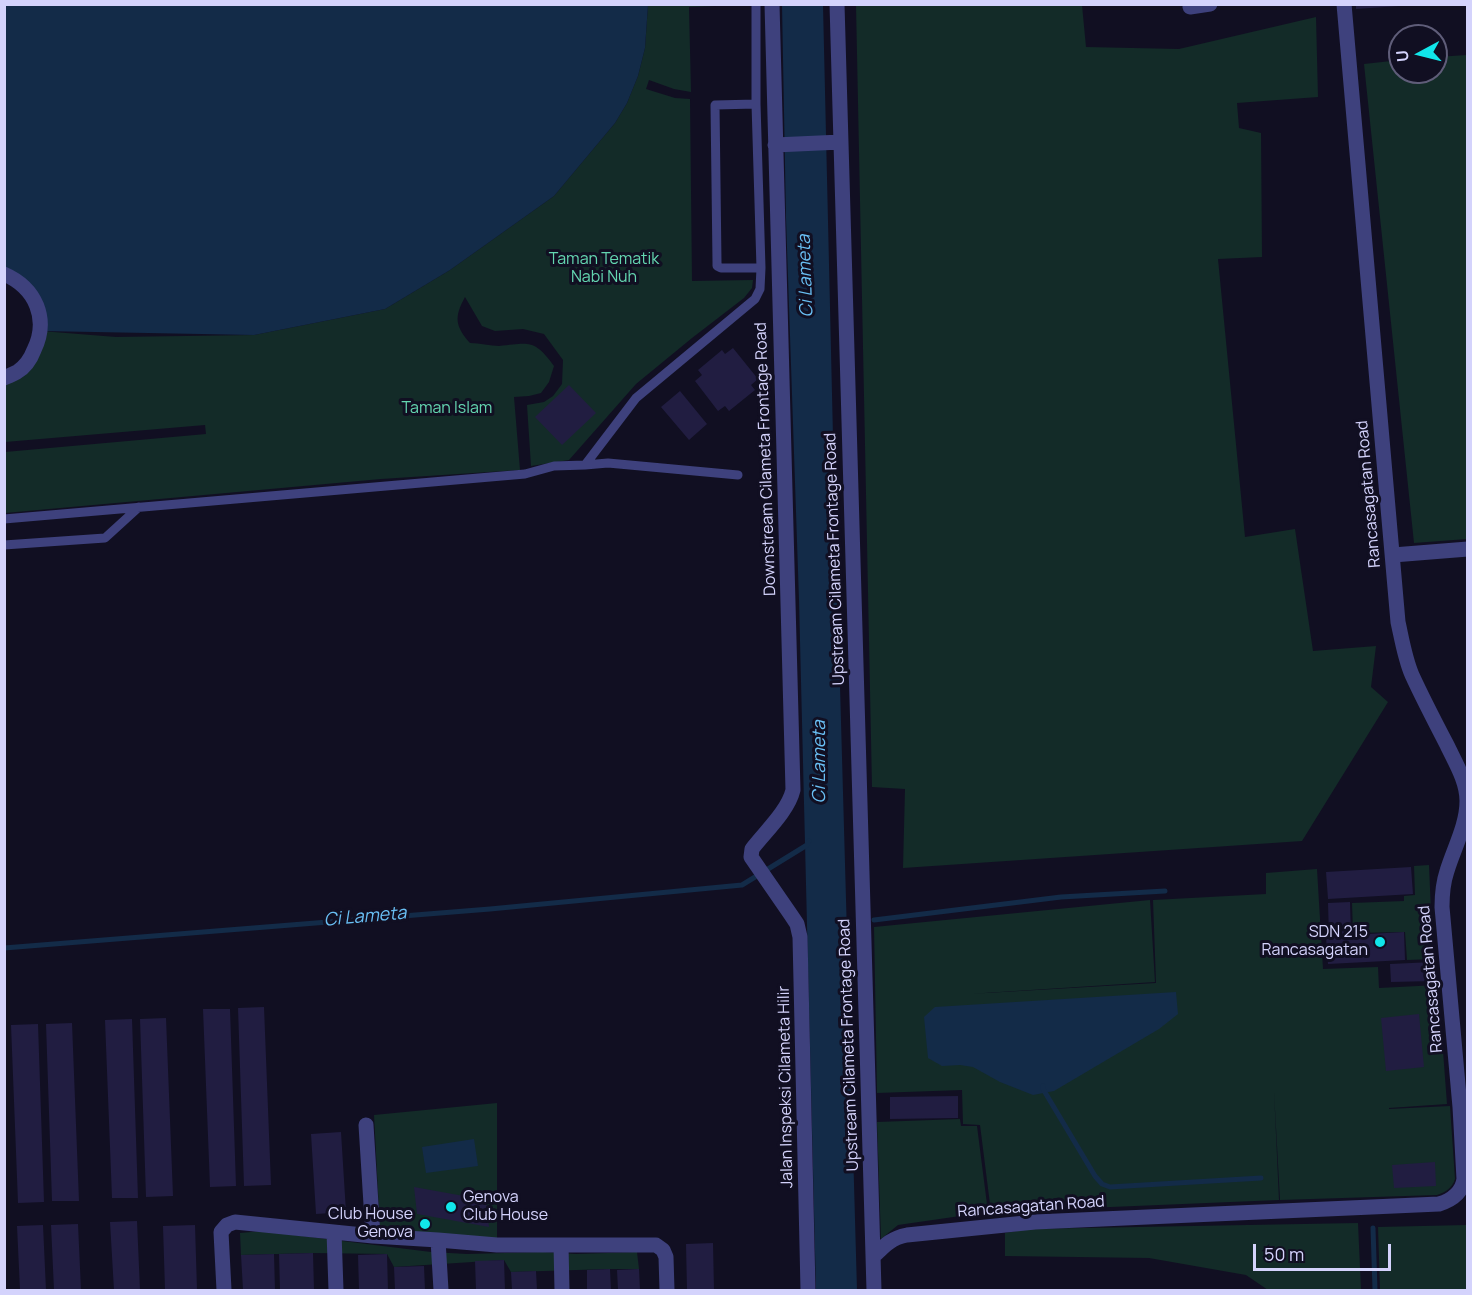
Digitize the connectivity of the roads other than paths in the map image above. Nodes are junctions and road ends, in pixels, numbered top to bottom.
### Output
1 (756, 4) edge
2 (772, 4) edge
3 (837, 4) edge
4 (1210, 4) edge
5 (1344, 4) edge
6 (1190, 7) dead end
7 (756, 104) junction
8 (835, 142) junction
9 (781, 144) junction
10 (761, 268) junction
11 (4, 274) edge
12 (4, 378) edge
13 (585, 465) junction
14 (738, 475) dead end
15 (139, 507) junction
16 (4, 519) edge
17 (4, 545) edge
18 (1467, 549) edge
19 (1393, 555) junction
20 (1466, 783) edge
21 (774, 891) joint
22 (1464, 1106) edge
23 (366, 1125) dead end
24 (334, 1232) junction
25 (373, 1236) junction
26 (438, 1240) junction
27 (561, 1245) junction
28 (873, 1257) junction
29 (224, 1290) edge
30 (336, 1290) edge
31 (441, 1290) edge
32 (562, 1290) edge
33 (667, 1290) edge
34 (808, 1290) edge
35 (874, 1290) edge

1 - 7 lane
2 - 9 street, Downstream Cilameta Frontage Road
3 - 8 street, Upstream Cilameta Frontage Road
4 - 6 street
5 - 19 street, Rancasagatan Road
7 - 10 lane
7 - 10 lane
8 - 9 street
8 - 28 street, Upstream Cilameta Frontage Road
9 - 21 street, Downstream Cilameta Frontage Road
10 - 13 lane
11 - 12 street
13 - 14 lane
13 - 15 lane
15 - 16 lane
15 - 17 lane
18 - 19 street
19 - 20 street, Rancasagatan Road
20 - 22 street, Rancasagatan Road
21 - 34 street, Jalan Inspeksi Cilameta Hilir
22 - 28 street, Rancasagatan Road
23 - 25 street
24 - 25 street
24 - 29 street
24 - 30 street
25 - 26 street
26 - 27 street
26 - 31 street
27 - 32 street
27 - 33 street
28 - 35 street

